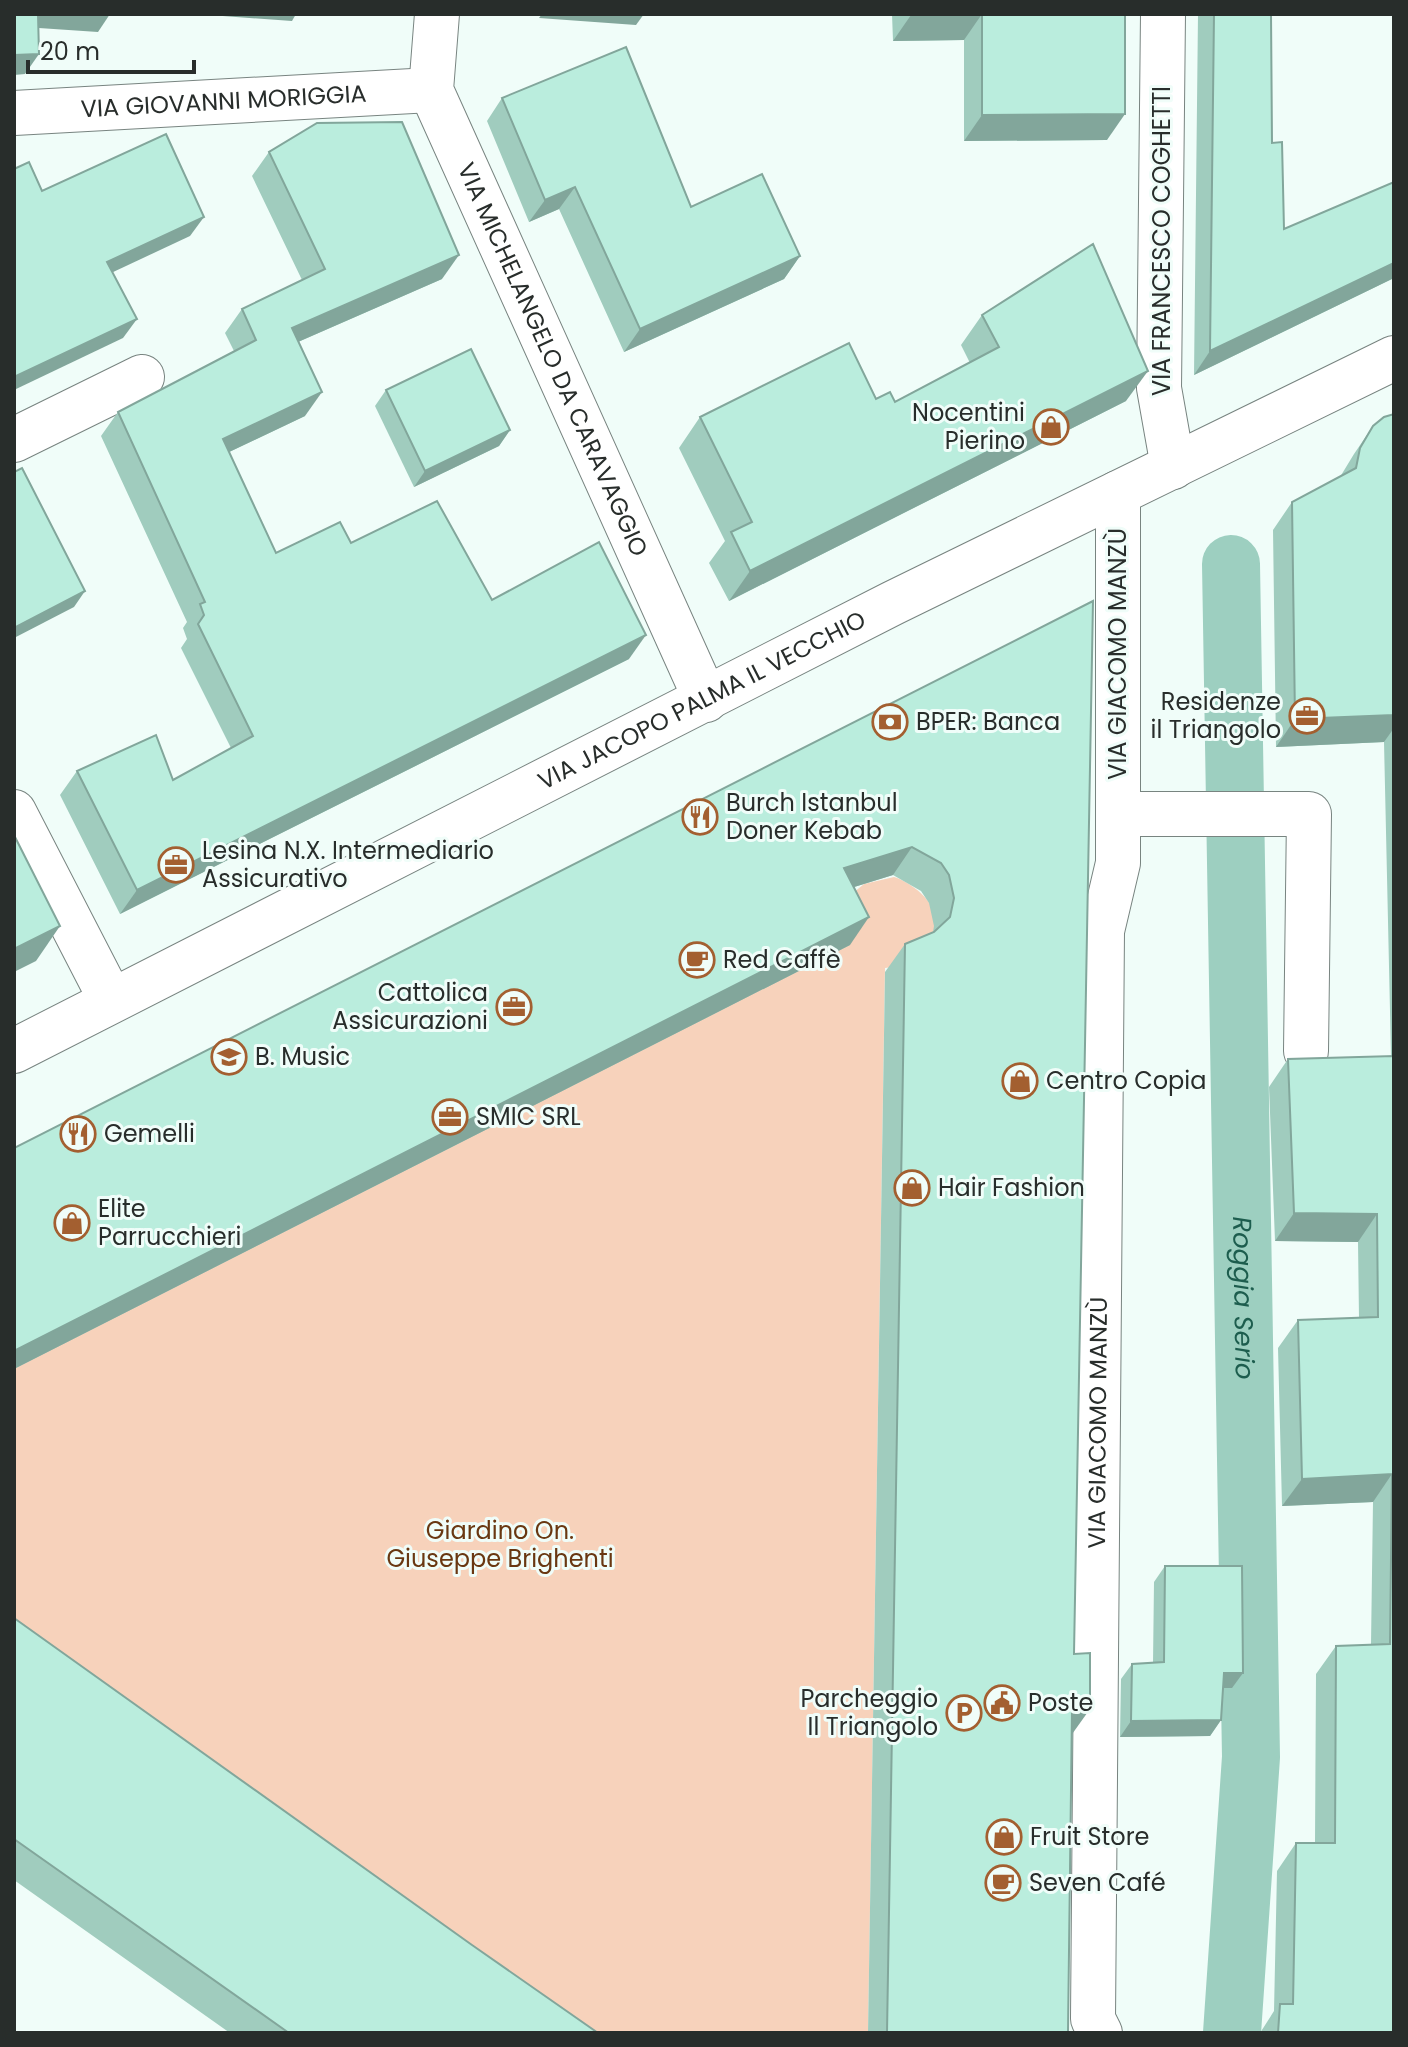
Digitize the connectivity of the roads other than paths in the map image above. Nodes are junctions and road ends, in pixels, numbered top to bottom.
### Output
1 (437, 14) edge
2 (1163, 14) edge
3 (431, 90) junction
4 (14, 113) edge
5 (1394, 358) edge
6 (142, 377) dead end
7 (14, 440) edge
8 (1173, 467) junction
9 (1118, 493) junction
10 (706, 700) junction
11 (14, 812) edge
12 (1118, 814) junction
13 (111, 1000) junction
14 (14, 1051) edge
15 (1306, 1051) dead end
16 (1100, 2033) edge

1 - 3 street, VIA MICHELANGELO DA CARAVAGGIO
2 - 8 street, VIA FRANCESCO COGHETTI
3 - 4 street, VIA GIOVANNI MORIGGIA
3 - 10 street, VIA MICHELANGELO DA CARAVAGGIO
5 - 8 street, VIA JACOPO PALMA IL VECCHIO
6 - 7 street
8 - 9 street, VIA JACOPO PALMA IL VECCHIO
9 - 10 street, VIA JACOPO PALMA IL VECCHIO
9 - 12 street, VIA GIACOMO MANZÙ
10 - 13 street, VIA JACOPO PALMA IL VECCHIO
11 - 13 street
12 - 15 street, VIA GIACOMO MANZÙ
12 - 16 street, VIA GIACOMO MANZÙ
13 - 14 street, VIA JACOPO PALMA IL VECCHIO

